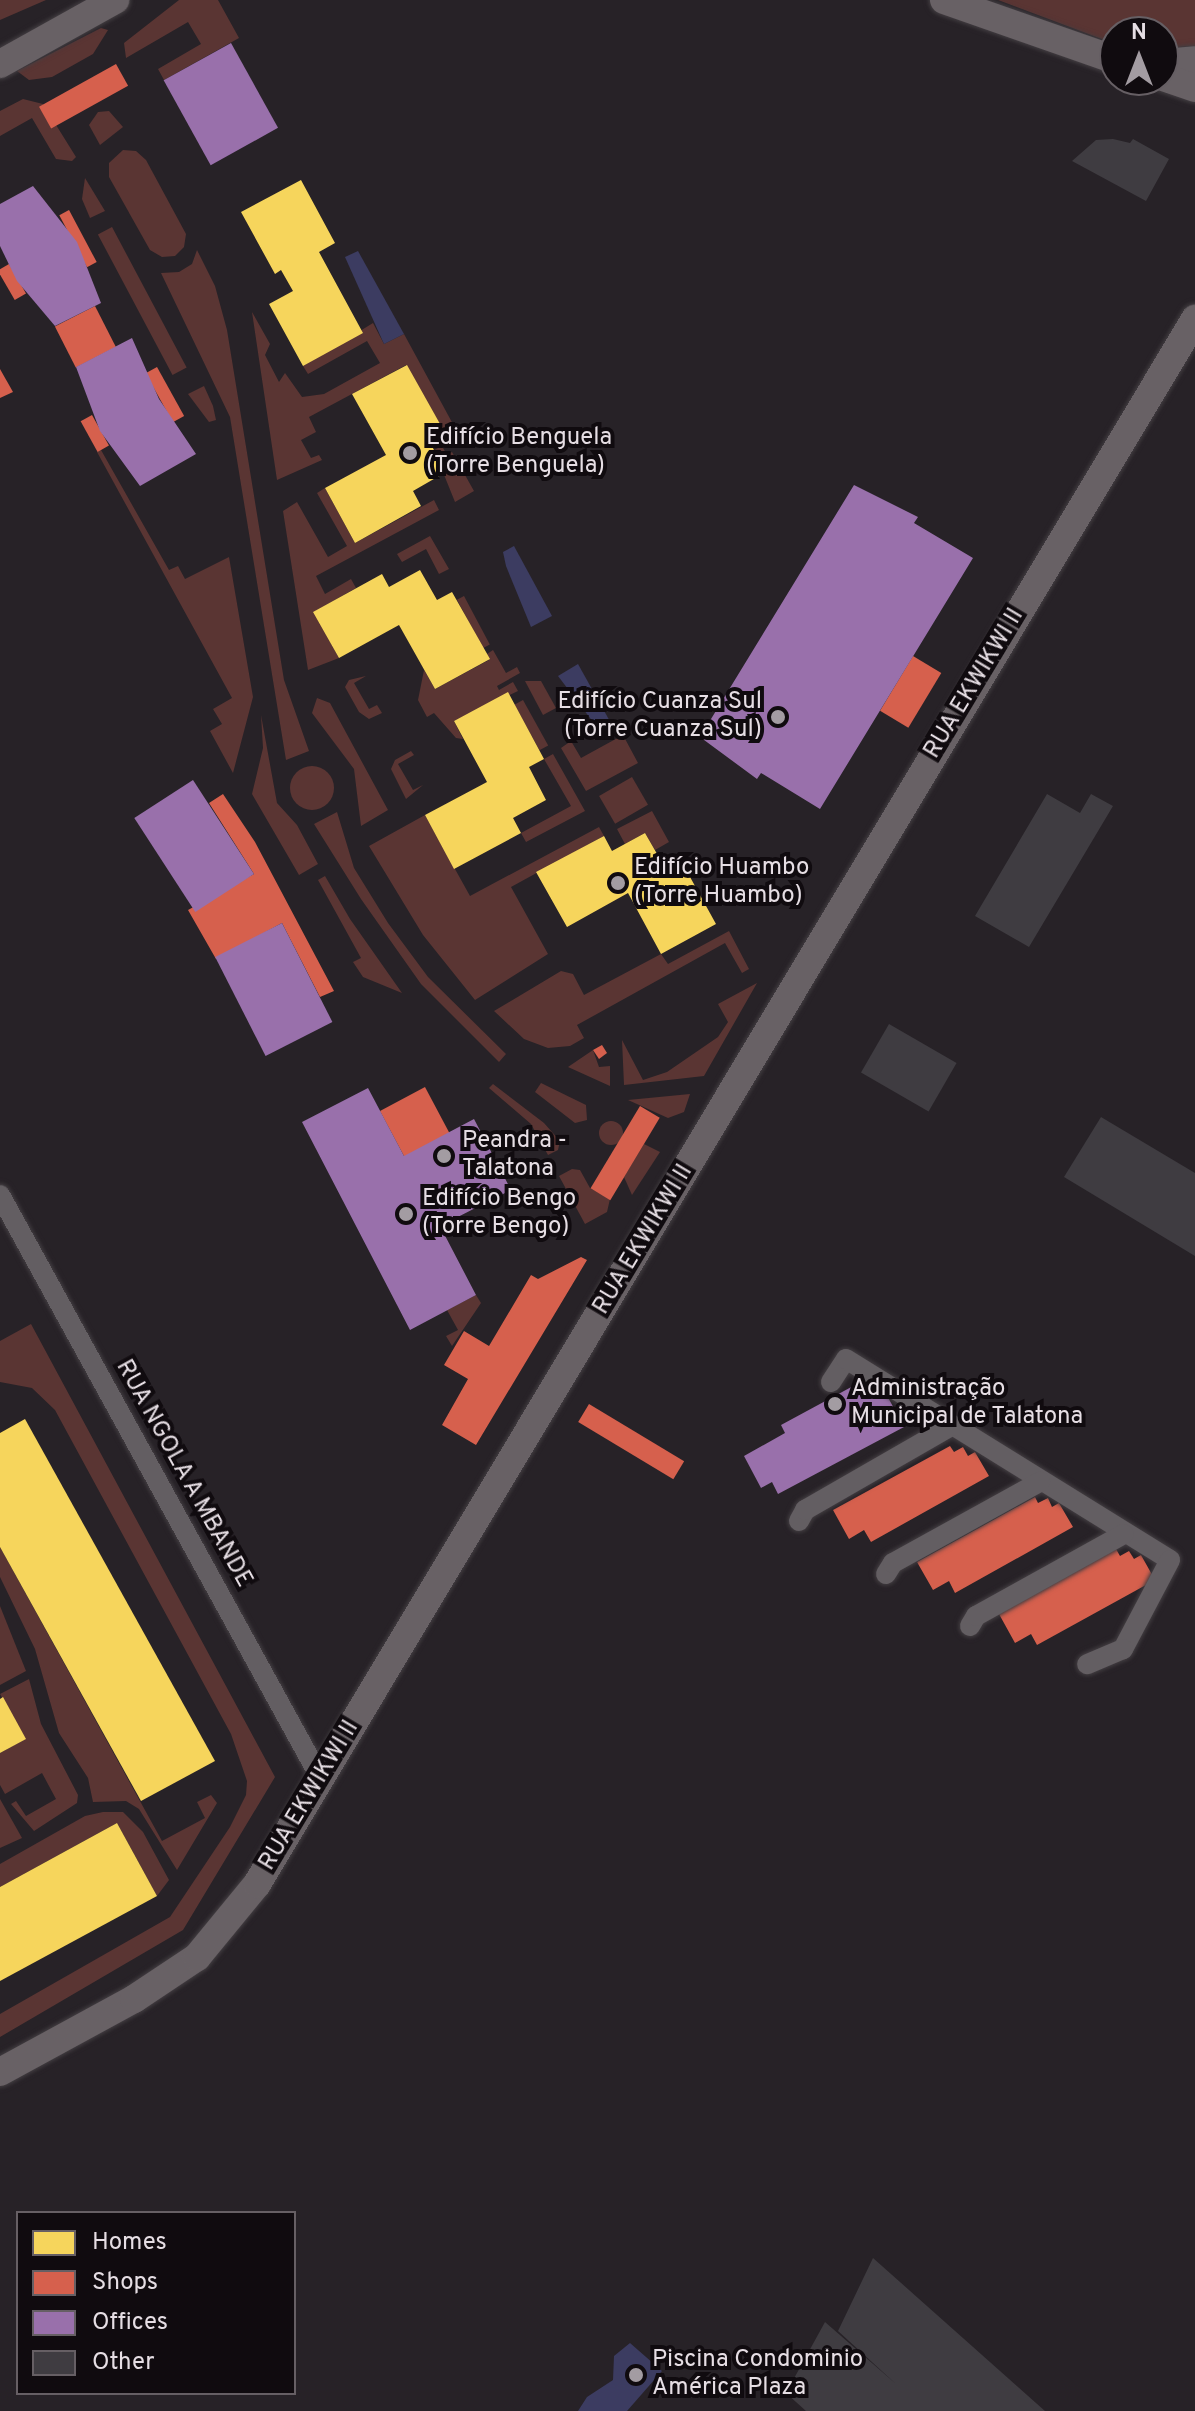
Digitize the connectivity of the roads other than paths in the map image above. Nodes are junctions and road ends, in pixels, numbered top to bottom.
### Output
1 (115, 0) edge
2 (944, 0) edge
3 (80, 18) junction
4 (0, 54) edge
5 (1099, 54) edge
6 (0, 64) edge
7 (1195, 319) edge
8 (0, 1195) edge
9 (831, 1382) dead end
10 (951, 1426) junction
11 (1040, 1482) junction
12 (799, 1521) dead end
13 (1124, 1534) junction
14 (886, 1574) dead end
15 (970, 1626) dead end
16 (1087, 1664) dead end
17 (321, 1779) junction
18 (0, 2072) edge

1 - 3 street
2 - 5 street
3 - 4 street
3 - 6 street
7 - 17 street, RUA EKWIKWI II
8 - 17 street, RUA NGOLA A MBANDE
9 - 10 street
10 - 11 street
10 - 12 street
11 - 13 street
11 - 14 street
13 - 15 street
13 - 16 street
17 - 18 street, RUA EKWIKWI II

